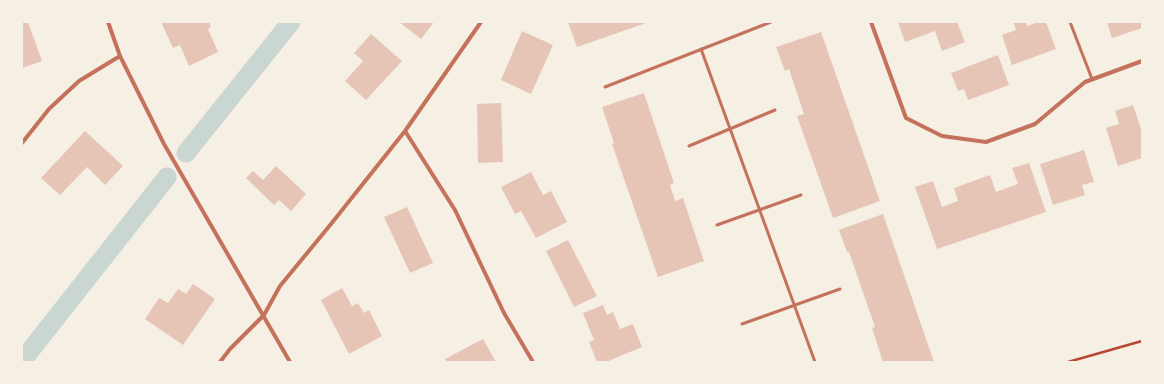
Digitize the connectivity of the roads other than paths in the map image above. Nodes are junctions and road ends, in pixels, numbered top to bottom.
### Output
1 (108, 22) edge
2 (480, 22) edge
3 (771, 22) edge
4 (871, 22) edge
5 (1070, 22) edge
6 (701, 49) junction
7 (120, 56) junction
8 (1142, 61) edge
9 (1092, 79) junction
10 (605, 87) dead end
11 (774, 110) dead end
12 (730, 128) junction
13 (404, 131) junction
14 (22, 143) edge
15 (689, 146) dead end
16 (801, 195) dead end
17 (759, 209) junction
18 (717, 225) dead end
19 (840, 289) dead end
20 (794, 306) junction
21 (264, 315) junction
22 (742, 324) dead end
23 (220, 362) edge
24 (290, 362) edge
25 (533, 362) edge
26 (815, 362) edge

1 - 7 street
2 - 13 street
3 - 6 lane
4 - 9 street
5 - 9 lane
6 - 10 lane
6 - 12 lane
7 - 14 street
7 - 21 street
8 - 9 street
11 - 12 lane
12 - 15 lane
12 - 17 lane
13 - 21 street
13 - 25 street
16 - 17 lane
17 - 18 lane
17 - 20 lane
19 - 20 lane
20 - 22 lane
20 - 26 lane
21 - 23 street
21 - 24 street

